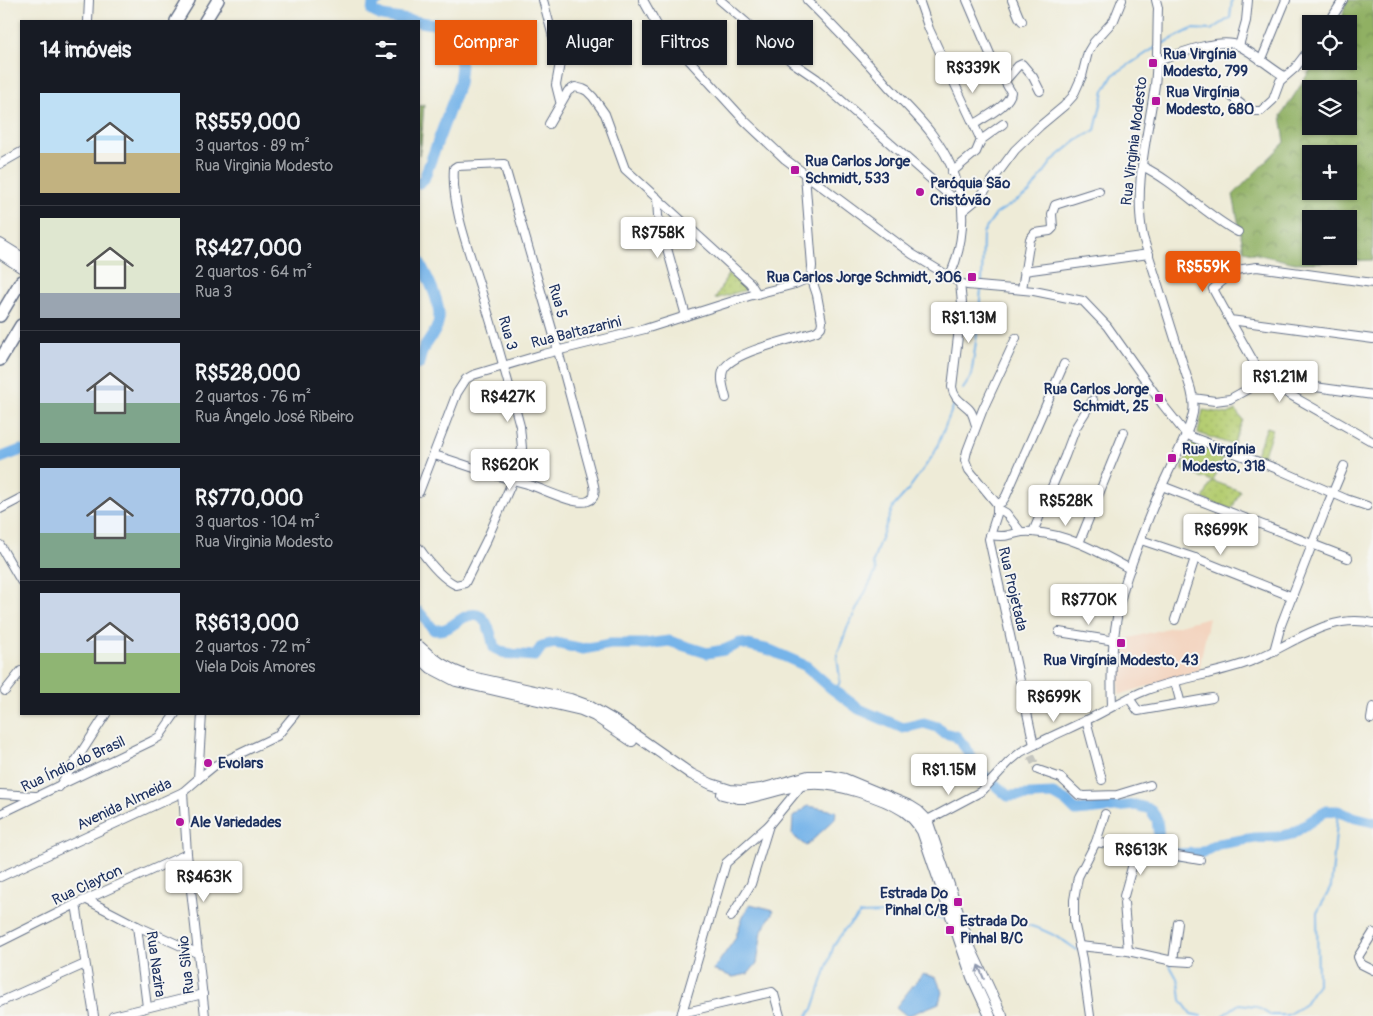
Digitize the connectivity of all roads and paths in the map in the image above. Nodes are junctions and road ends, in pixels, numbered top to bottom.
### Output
1 (89, 0) edge
2 (189, 0) edge
3 (218, 0) edge
4 (543, 0) edge
5 (643, 0) edge
6 (720, 0) edge
7 (807, 0) edge
8 (920, 0) edge
9 (968, 0) edge
10 (1012, 0) edge
11 (1122, 0) edge
12 (1163, 0) edge
13 (1248, 0) edge
14 (1286, 0) edge
15 (1343, 0) edge
16 (1157, 4) edge
17 (1334, 15) edge
18 (88, 20) edge
19 (177, 20) edge
20 (206, 20) edge
21 (548, 20) edge
22 (1022, 21) dead end
23 (1239, 46) junction
24 (1302, 59) edge
25 (1261, 61) junction
26 (1156, 62) junction
27 (560, 65) edge
28 (1284, 76) junction
29 (1005, 81) junction
30 (1040, 91) dead end
31 (1226, 92) dead end
32 (560, 101) junction
33 (549, 124) dead end
34 (974, 124) junction
35 (1003, 124) dead end
36 (981, 140) junction
37 (20, 153) edge
38 (0, 164) edge
39 (504, 164) joint
40 (1142, 166) junction
41 (952, 172) junction
42 (805, 175) junction
43 (1099, 191) dead end
44 (657, 198) junction
45 (960, 198) junction
46 (963, 211) junction
47 (1238, 232) dead end
48 (0, 244) edge
49 (0, 253) edge
50 (1148, 254) junction
51 (20, 256) edge
52 (20, 266) edge
53 (1024, 271) junction
54 (950, 276) junction
55 (810, 277) junction
56 (20, 283) edge
57 (960, 283) junction
58 (1373, 283) edge
59 (1022, 289) junction
60 (757, 294) junction
61 (0, 316) edge
62 (686, 316) junction
63 (1230, 320) junction
64 (20, 327) edge
65 (1016, 338) dead end
66 (1373, 339) edge
67 (558, 351) junction
68 (0, 360) edge
69 (1064, 364) dead end
70 (503, 366) junction
71 (1264, 380) junction
72 (1373, 395) edge
73 (726, 398) dead end
74 (1193, 398) junction
75 (1093, 400) dead end
76 (983, 409) junction
77 (970, 410) junction
78 (976, 424) junction
79 (1124, 432) dead end
80 (1186, 434) junction
81 (1373, 442) edge
82 (434, 455) junction
83 (1344, 466) dead end
84 (513, 480) junction
85 (1162, 486) junction
86 (420, 490) edge
87 (1332, 492) junction
88 (20, 499) edge
89 (997, 506) junction
90 (1367, 506) dead end
91 (0, 509) edge
92 (1020, 531) junction
93 (1033, 532) junction
94 (990, 535) junction
95 (1141, 540) junction
96 (1079, 543) junction
97 (1312, 544) junction
98 (0, 545) edge
99 (420, 549) edge
100 (1194, 558) junction
101 (1348, 558) dead end
102 (1130, 569) junction
103 (20, 580) edge
104 (1293, 597) junction
105 (1175, 620) dead end
106 (1373, 623) edge
107 (1059, 632) dead end
108 (1114, 641) junction
109 (420, 647) edge
110 (1274, 651) junction
111 (420, 658) edge
112 (20, 672) edge
113 (1175, 682) junction
114 (5, 691) dead end
115 (1129, 698) junction
116 (1212, 698) dead end
117 (1182, 704) junction
118 (1112, 705) junction
119 (1373, 707) edge
120 (105, 715) edge
121 (174, 715) edge
122 (202, 715) edge
123 (294, 715) edge
124 (1371, 719) dead end
125 (1086, 720) junction
126 (1031, 750) junction
127 (1038, 770) tunnel mouth
128 (198, 779) junction
129 (1102, 780) dead end
130 (60, 786) junction
131 (801, 786) junction
132 (1150, 786) dead end
133 (183, 792) junction
134 (0, 794) edge
135 (37, 796) junction
136 (0, 814) edge
137 (1105, 814) dead end
138 (922, 822) junction
139 (769, 825) junction
140 (1096, 842) junction
141 (1137, 850) junction
142 (187, 854) junction
143 (1200, 860) dead end
144 (0, 877) edge
145 (86, 900) junction
146 (76, 904) junction
147 (731, 916) dead end
148 (1178, 923) dead end
149 (136, 926) junction
150 (1373, 932) edge
151 (0, 942) edge
152 (1079, 946) junction
153 (1128, 951) junction
154 (199, 954) junction
155 (1173, 961) junction
156 (1190, 962) dead end
157 (85, 964) junction
158 (1373, 970) edge
159 (203, 994) junction
160 (0, 1002) edge
161 (145, 1007) junction
162 (682, 1014) edge
163 (94, 1016) edge
164 (113, 1016) edge
165 (146, 1016) edge
166 (205, 1016) edge
167 (780, 1016) edge
168 (990, 1016) edge
169 (1002, 1016) edge
170 (1090, 1016) edge

1 - 18 street
2 - 19 highway
3 - 20 highway
4 - 21 street
5 - 42 street
6 - 45 street
7 - 41 street
8 - 34 street
9 - 29 street
10 - 22 street
11 - 46 street
12 - 16 street
13 - 23 street
14 - 25 street
15 - 17 street
16 - 26 street, Rua Virginia Modesto
23 - 25 street
23 - 26 street
24 - 28 street
25 - 28 street
26 - 40 street, Rua Virginia Modesto
27 - 32 street
28 - 31 street
29 - 30 street
29 - 34 street
32 - 33 street
32 - 44 street
34 - 36 street
35 - 36 street
36 - 41 street
37 - 38 street
39 - 67 street, Rua 5
39 - 70 street, Rua 3
40 - 47 street
40 - 50 street, Rua Virginia Modesto
41 - 45 street
42 - 54 street
42 - 55 street
43 - 53 street
44 - 60 street
44 - 62 street
45 - 46 street
46 - 54 street
48 - 51 main road
49 - 52 main road
50 - 53 street
50 - 74 street, Rua Virginia Modesto
53 - 59 street
54 - 57 street
55 - 60 street, Rua Baltazarini
55 - 73 street
56 - 61 highway
57 - 59 street
57 - 77 street
58 - 63 street
59 - 80 street
60 - 62 street, Rua Baltazarini
62 - 67 street, Rua Baltazarini
63 - 66 street
63 - 71 street
64 - 68 highway
65 - 76 street
67 - 70 street, Rua Baltazarini
67 - 84 street, Rua 5
69 - 89 street, Rua Projetada
70 - 82 street, Rua Baltazarini
70 - 84 street, Rua 3
71 - 72 street
71 - 74 street
71 - 81 street
74 - 80 street, Rua Virginia Modesto
75 - 93 street
76 - 77 street
76 - 78 street
77 - 78 street
78 - 89 street
79 - 96 street
80 - 85 street, Rua Virginia Modesto
80 - 87 street
82 - 84 street
82 - 86 street, Rua Baltazarini
83 - 87 street
84 - 99 street, Rua 3
85 - 95 street, Rua Virginia Modesto
85 - 97 street
87 - 90 street
87 - 97 street
88 - 91 street
89 - 92 street
89 - 94 street, Rua Projetada
92 - 93 street
92 - 94 street
93 - 96 street
94 - 126 street, Rua Projetada
95 - 100 street
95 - 102 street, Rua Virginia Modesto
96 - 102 street
97 - 101 street
97 - 104 street
98 - 103 street
100 - 104 street
100 - 105 street
102 - 108 street, Rua Virginia Modesto
104 - 110 street
106 - 110 street
107 - 108 street
108 - 118 street, Rua Virginia Modesto
109 - 138 main road
110 - 113 street
111 - 131 main road
112 - 114 street
113 - 115 street
113 - 117 street
115 - 117 street
115 - 118 street
116 - 117 street
118 - 125 street
119 - 124 street
120 - 130 street
121 - 130 street, Rua Índio do Brasil
122 - 128 street
123 - 128 street
125 - 126 street
125 - 129 street
126 - 138 street
127 - 132 street
128 - 133 street, Avenida Almeida
130 - 135 street, Rua Índio do Brasil
131 - 138 main road
131 - 139 street
133 - 142 street, Rua Silvio
133 - 144 street, Avenida Almeida
134 - 135 street
135 - 136 street, Rua Índio do Brasil
137 - 140 street
138 - 168 main road
169 -> 138 main road
139 - 147 street
139 - 162 street
140 - 141 street
140 - 152 street
141 - 143 street
141 - 153 street
142 - 145 street, Rua Clayton
142 - 154 street, Rua Silvio
145 - 146 street, Rua Clayton
145 - 149 street
146 - 151 street, Rua Clayton
146 - 157 street
148 - 155 street
149 - 154 street
149 - 161 street, Rua Nazira
150 - 158 street
152 - 153 street
152 - 170 street
153 - 155 street
154 - 159 street, Rua Silvio
155 - 156 street
157 - 160 street
157 - 163 street
159 - 161 street
159 - 166 street, Rua Silvio
161 - 164 street
161 - 165 street, Rua Nazira
162 - 167 street

